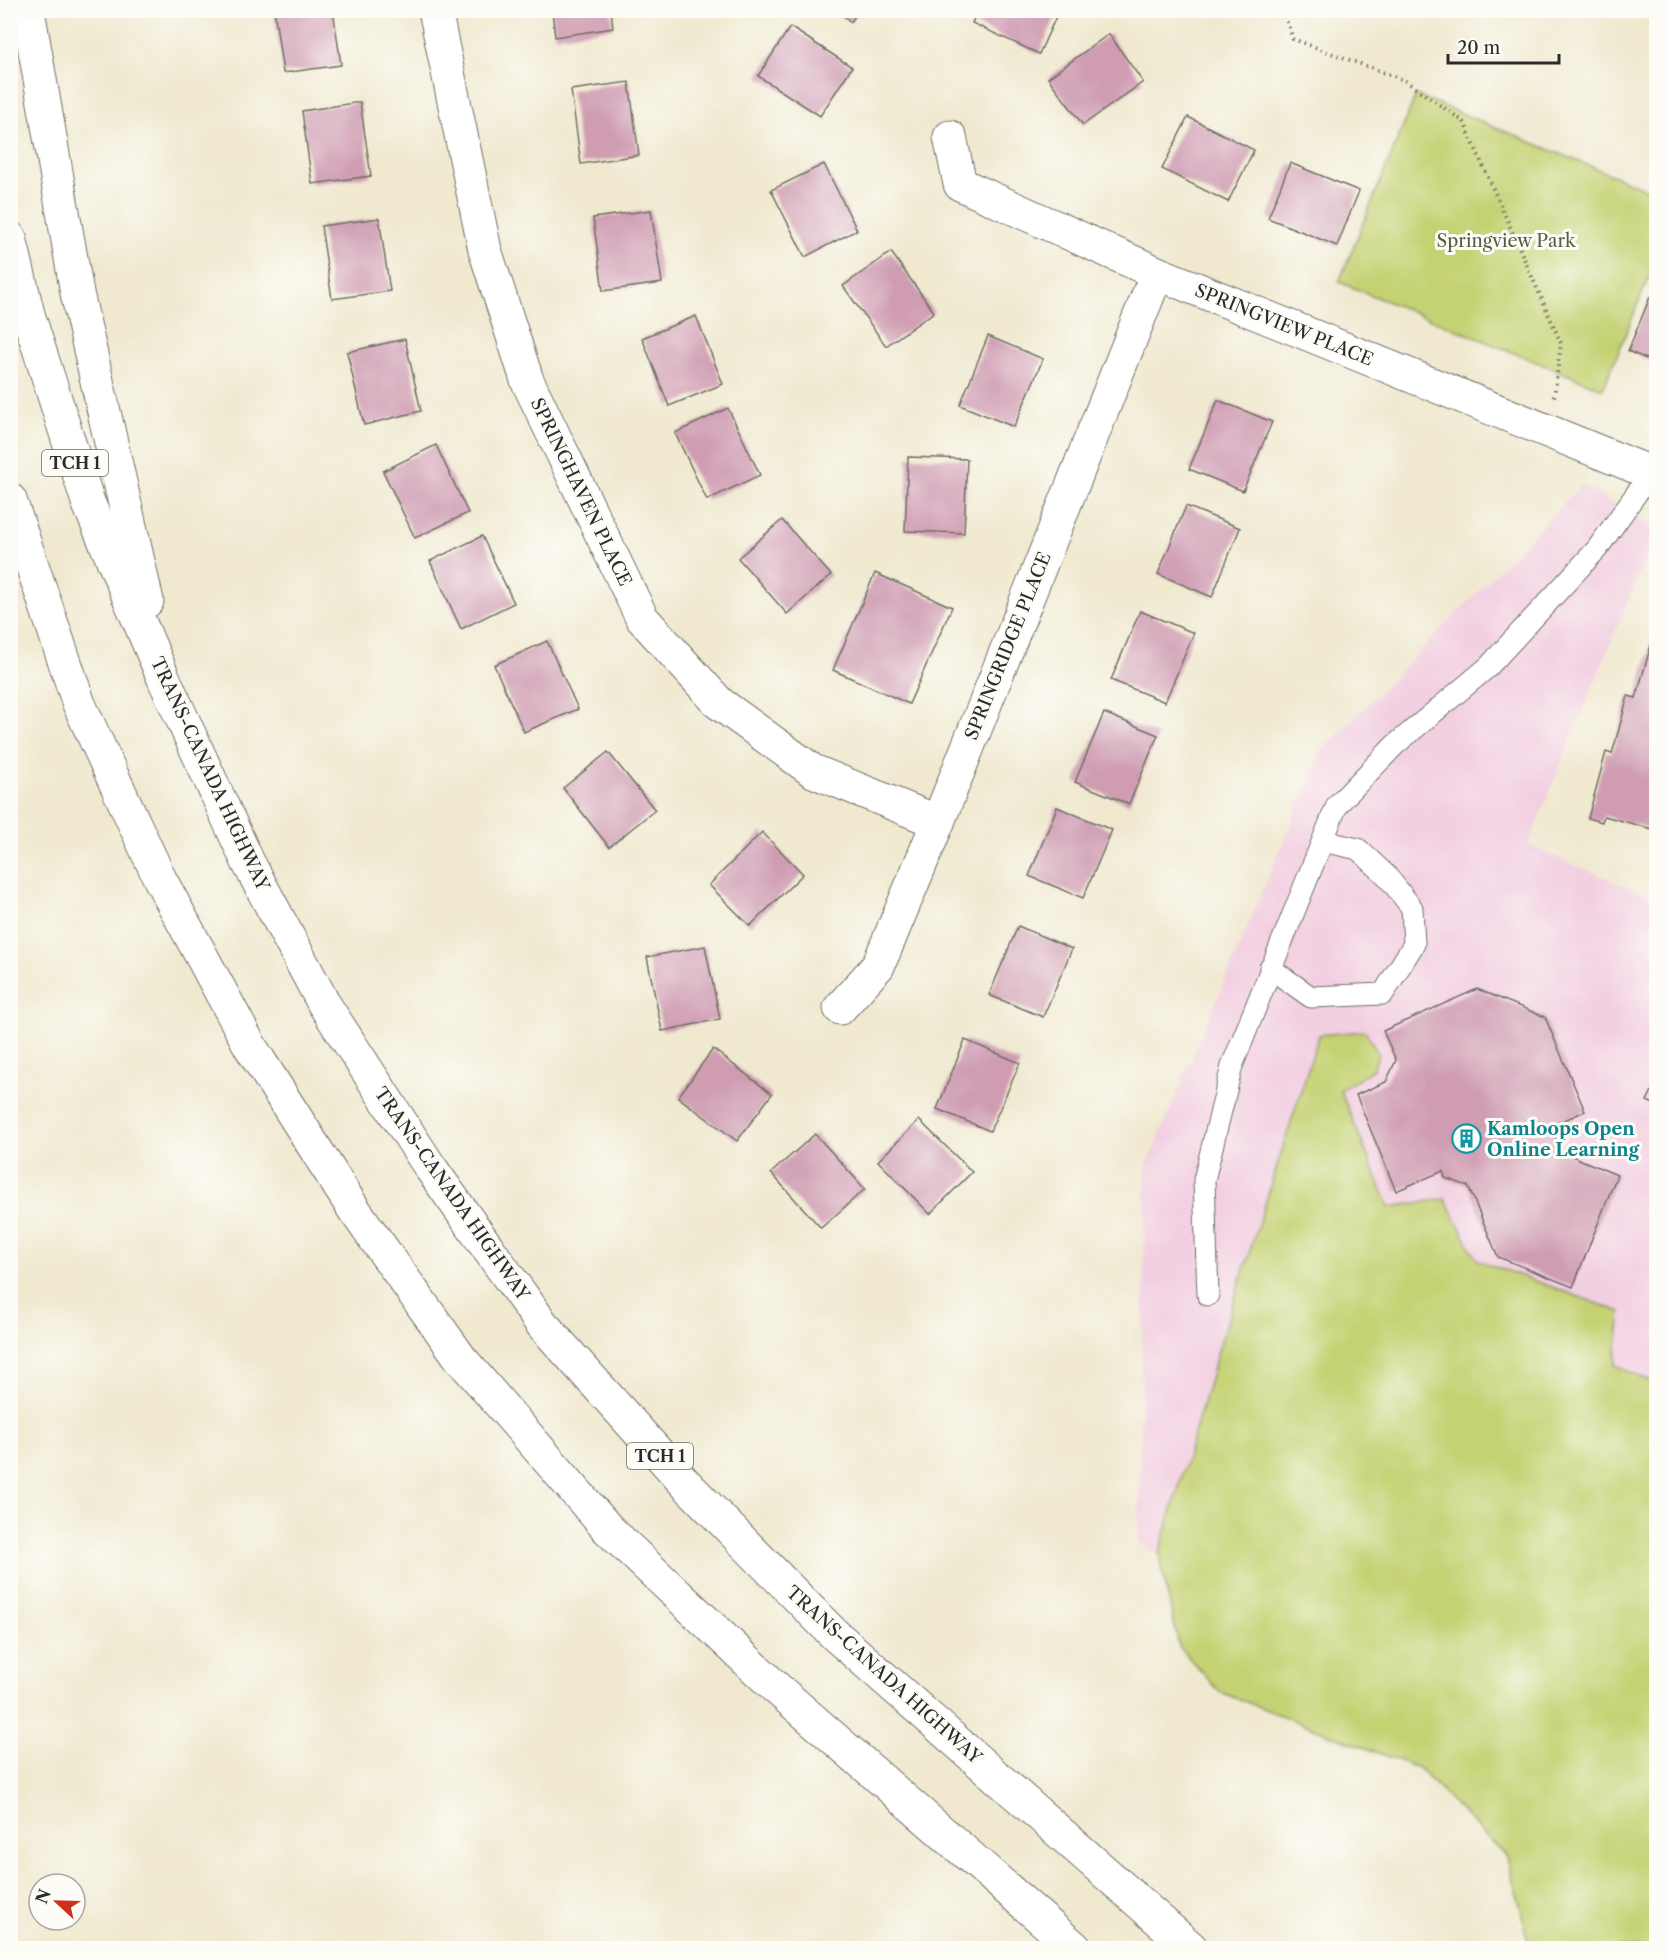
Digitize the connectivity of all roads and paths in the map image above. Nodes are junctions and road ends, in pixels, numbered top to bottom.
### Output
1 (28, 10) edge
2 (435, 10) edge
3 (1283, 10) edge
4 (950, 137) dead end
5 (10, 238) edge
6 (1157, 273) junction
7 (1554, 397) dead end
8 (1654, 474) edge
9 (10, 501) edge
10 (164, 679) junction
11 (938, 822) junction
12 (1323, 841) junction
13 (1270, 968) junction
14 (840, 1008) dead end
15 (1208, 1295) dead end
16 (1075, 1948) edge
17 (1191, 1948) edge

1 - 10 main road
2 - 11 main road, SPRINGHAVEN PLACE
3 - 7 path
4 - 6 main road, SPRINGVIEW PLACE
5 - 10 main road, TRANS-CANADA HIGHWAY / TCH 1
6 - 8 main road, SPRINGVIEW PLACE
6 - 11 main road, SPRINGRIDGE PLACE
8 - 12 lane
9 - 16 main road
10 - 17 main road, TRANS-CANADA HIGHWAY / TCH 1
11 - 14 main road, SPRINGRIDGE PLACE
12 - 13 lane
12 - 13 lane
13 - 15 lane

